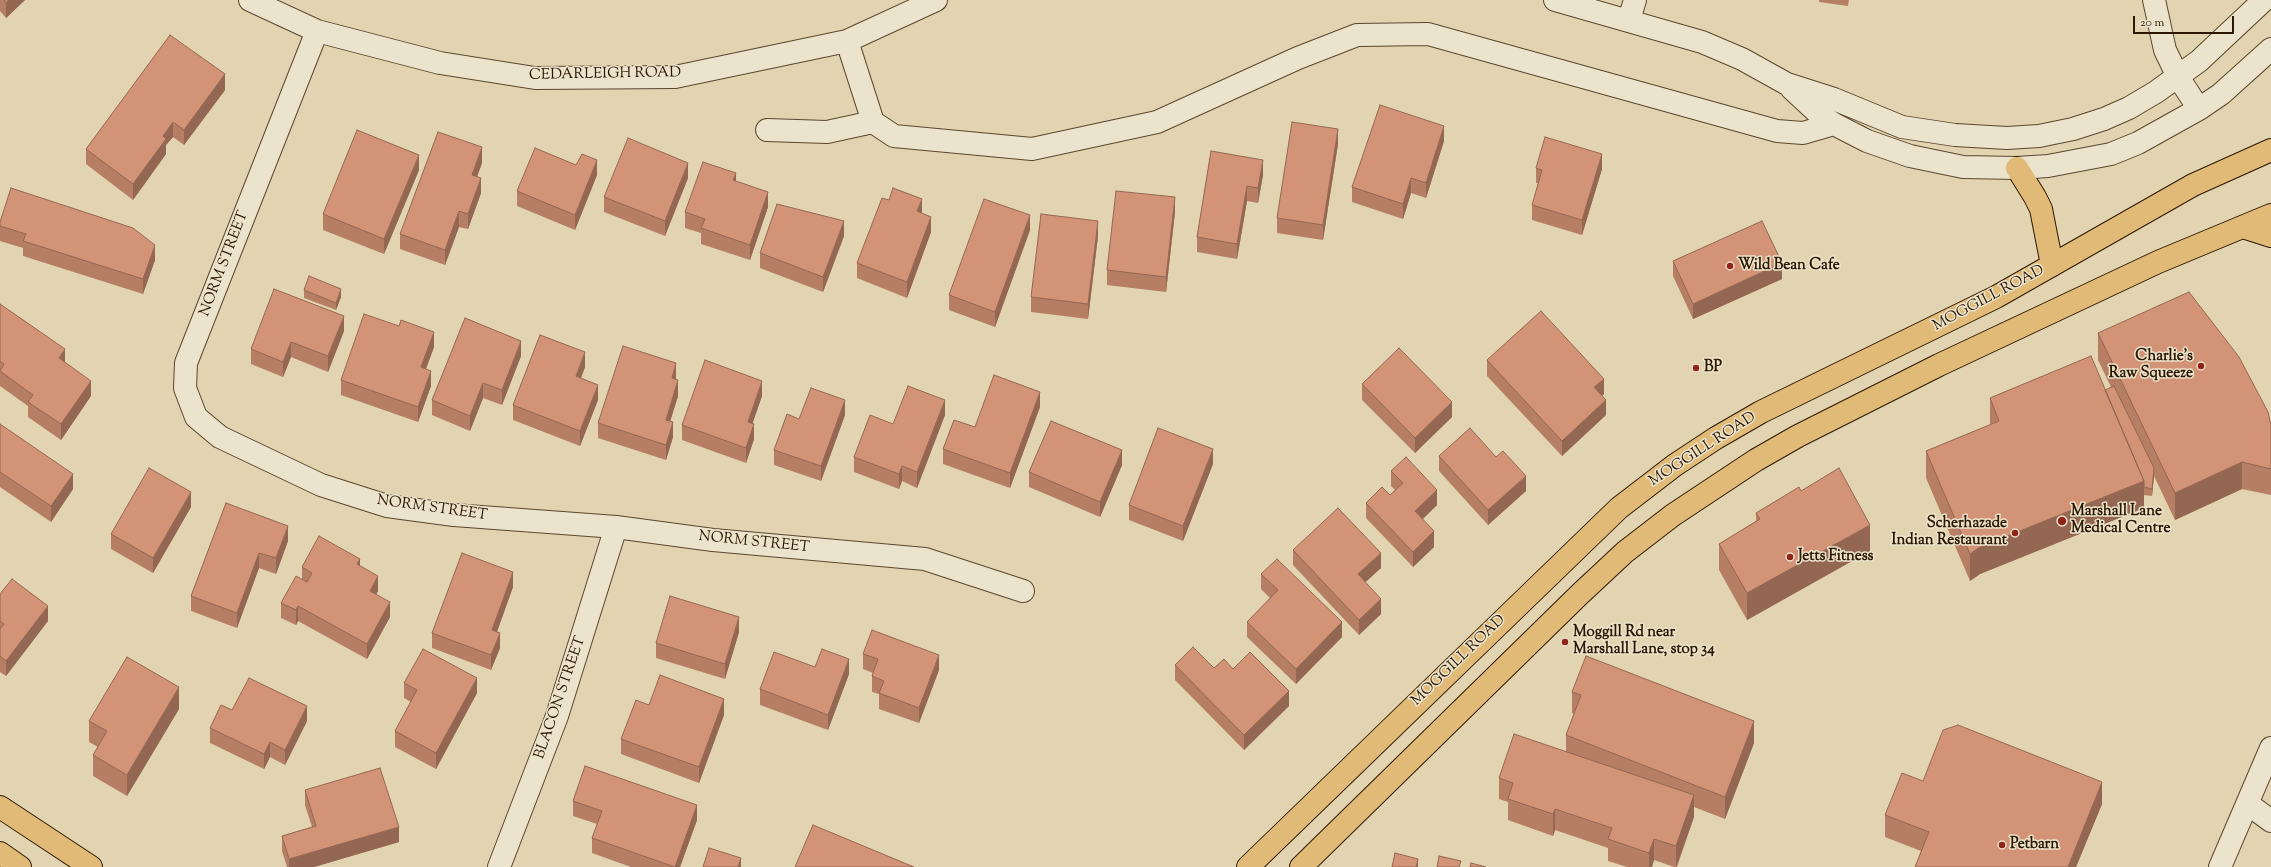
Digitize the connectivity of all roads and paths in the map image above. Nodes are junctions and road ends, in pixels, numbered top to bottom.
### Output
1 (250, 0) edge
2 (936, 0) edge
3 (1555, 0) edge
4 (2154, 0) edge
5 (2264, 0) edge
6 (1632, 10) edge
7 (317, 31) junction
8 (847, 42) junction
9 (2271, 49) edge
10 (2178, 77) junction
11 (1787, 84) junction
12 (2199, 109) junction
13 (873, 122) junction
14 (1834, 124) junction
15 (767, 130) dead end
16 (2271, 150) edge
17 (2017, 168) junction
18 (2271, 215) edge
19 (2242, 227) junction
20 (2271, 236) edge
21 (2052, 265) junction
22 (616, 527) junction
23 (1023, 591) dead end
24 (2271, 748) edge
25 (2248, 804) junction
26 (0, 807) edge
27 (2271, 821) edge
28 (0, 853) edge
29 (20, 867) edge
30 (90, 867) edge
31 (499, 867) edge
32 (1248, 867) edge
33 (1301, 867) edge
34 (2220, 867) edge

1 - 7 street, CEDARLEIGH ROAD
2 - 8 street, CEDARLEIGH ROAD
3 - 6 street
4 - 10 street
5 - 10 street
6 - 11 street
7 - 8 street, CEDARLEIGH ROAD
7 - 22 street, NORM STREET
8 - 13 street
9 - 12 street
10 - 11 street
10 - 12 street
11 - 14 street
12 - 17 street
13 - 14 street
13 - 15 street
14 - 17 street
16 - 21 main road, MOGGILL ROAD
17 - 21 main road
18 - 19 main road
19 - 20 main road
19 - 33 main road
21 - 32 main road, MOGGILL ROAD
22 - 23 street, NORM STREET
22 - 31 street, BLACON STREET
24 - 25 street
25 - 27 street
25 - 34 street
26 - 30 main road
28 - 29 main road

